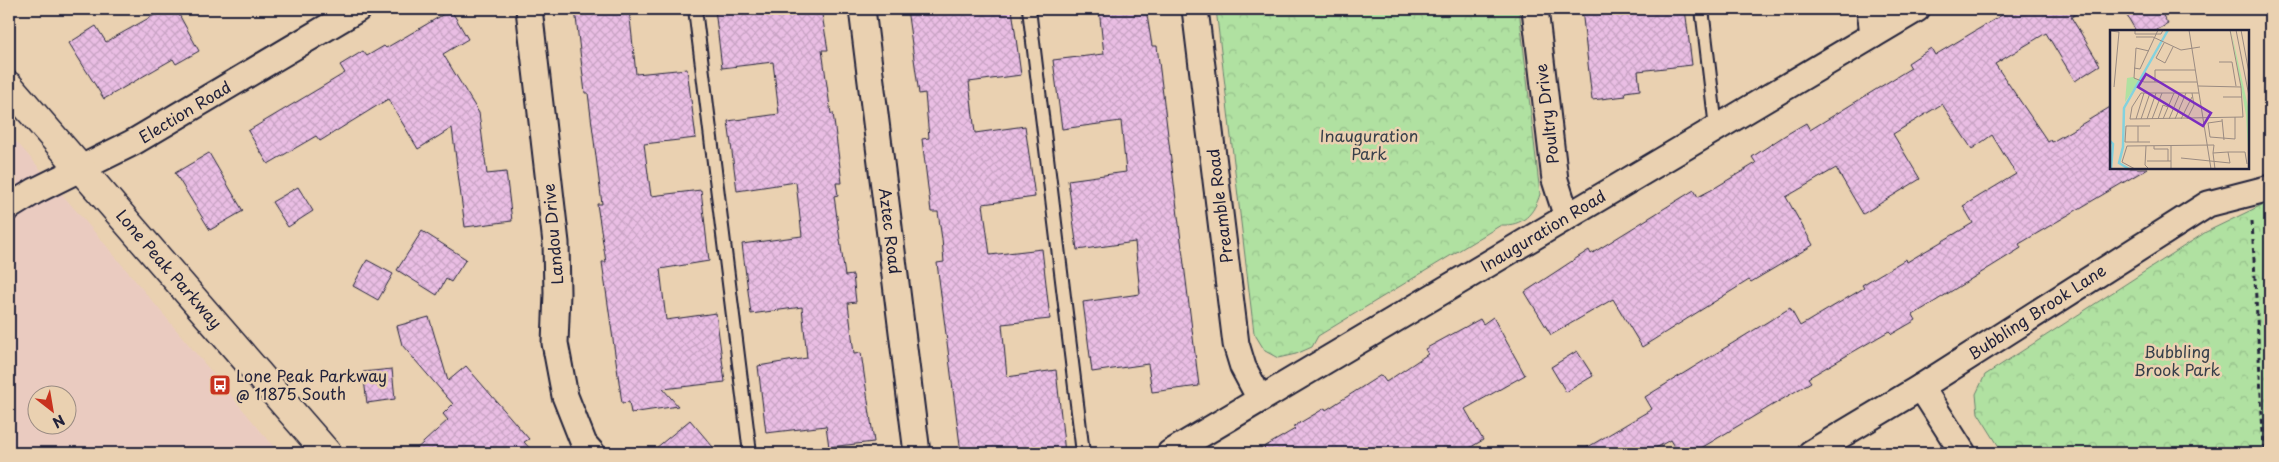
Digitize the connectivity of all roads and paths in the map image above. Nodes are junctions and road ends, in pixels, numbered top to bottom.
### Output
1 (358, 9) edge
2 (529, 9) edge
3 (695, 9) edge
4 (862, 9) edge
5 (1029, 9) edge
6 (1196, 9) edge
7 (1535, 9) edge
8 (1702, 9) edge
9 (1870, 9) edge
10 (1917, 9) edge
11 (1873, 35) junction
12 (9, 86) edge
13 (1716, 128) junction
14 (80, 170) junction
15 (2270, 188) edge
16 (9, 207) edge
17 (1567, 217) junction
18 (2252, 220) dead end
19 (1921, 386) junction
20 (1260, 400) junction
21 (328, 453) edge
22 (592, 453) edge
23 (750, 453) edge
24 (917, 453) edge
25 (1084, 453) edge
26 (1170, 453) edge
27 (1811, 453) edge
28 (1963, 453) edge
29 (2264, 453) edge

1 - 14 street, Election Road
2 - 22 street, Landou Drive
3 - 23 lane
4 - 24 street, Aztec Road
5 - 25 lane
6 - 20 street, Preamble Road
7 - 17 street, Poultry Drive
8 - 13 lane
9 - 11 street
10 - 11 street, Inauguration Road
11 - 13 street, Inauguration Road
12 - 14 main road, Lone Peak Parkway
13 - 17 street, Inauguration Road
14 - 16 street, Election Road
14 - 21 main road, Lone Peak Parkway
15 - 19 street, Bubbling Brook Lane
17 - 20 street, Inauguration Road
18 - 29 path
19 - 27 street, Bubbling Brook Lane
19 - 28 street
20 - 26 street, Inauguration Road

